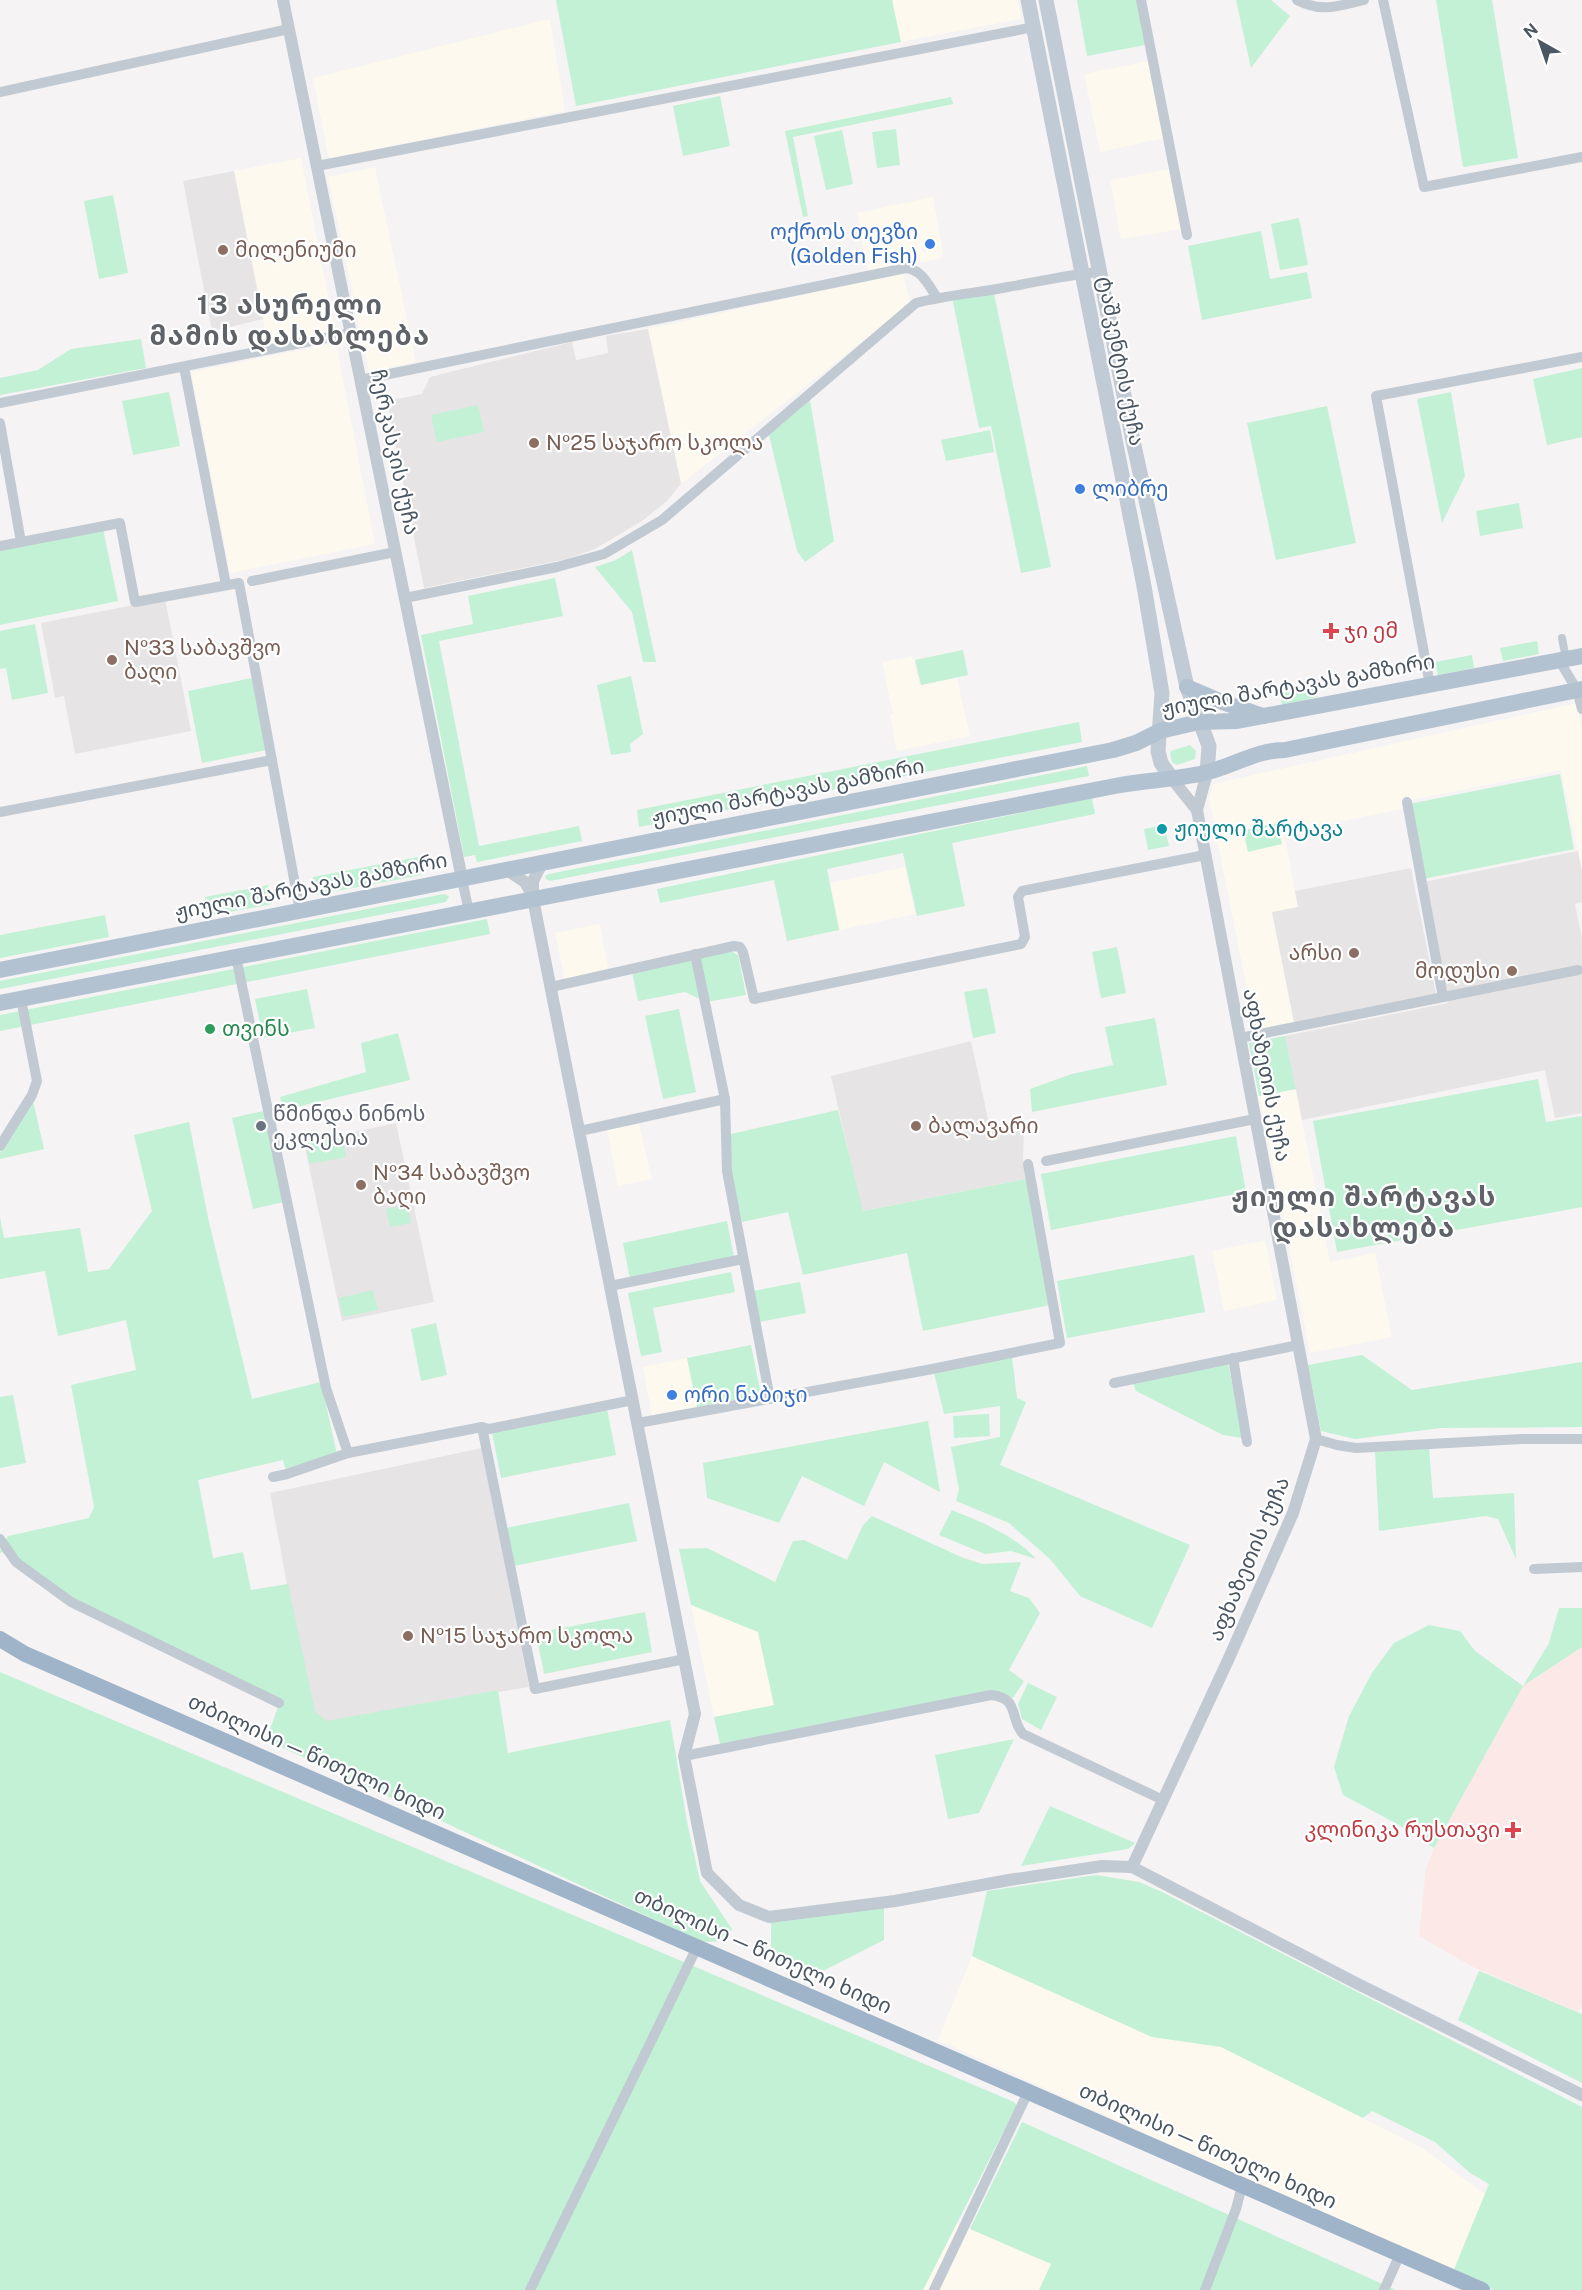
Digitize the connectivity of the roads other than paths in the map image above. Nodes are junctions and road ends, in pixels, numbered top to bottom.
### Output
1 (283, 0) edge
2 (1028, 0) edge
3 (1046, 0) edge
4 (1141, 0) edge
5 (1297, 0) edge
6 (1364, 0) edge
7 (1383, 0) edge
8 (1034, 27) junction
9 (289, 29) junction
10 (0, 92) edge
11 (1582, 157) edge
12 (317, 166) junction
13 (1187, 236) dead end
14 (1100, 272) junction
15 (1082, 273) junction
16 (938, 298) junction
17 (351, 333) junction
18 (1582, 357) edge
19 (184, 366) junction
20 (360, 380) junction
21 (0, 403) edge
22 (0, 423) edge
23 (21, 542) junction
24 (0, 546) edge
25 (395, 552) junction
26 (252, 581) dead end
27 (226, 585) junction
28 (405, 598) junction
29 (1562, 638) dead end
30 (1569, 659) edge
31 (1430, 685) junction
32 (1187, 687) junction
33 (1580, 690) edge
34 (1582, 709) edge
35 (1264, 716) junction
36 (1198, 722) junction
37 (1160, 731) junction
38 (272, 760) junction
39 (1207, 773) junction
40 (1173, 780) junction
41 (1407, 802) dead end
42 (1197, 810) junction
43 (0, 812) edge
44 (1205, 855) junction
45 (542, 863) junction
46 (507, 870) junction
47 (462, 879) junction
48 (533, 899) junction
49 (300, 911) junction
50 (469, 912) junction
51 (695, 954) junction
52 (236, 957) junction
53 (0, 970) edge
54 (1578, 970) dead end
55 (551, 987) junction
56 (1443, 997) junction
57 (21, 999) junction
58 (0, 1003) edge
59 (1240, 1038) junction
60 (725, 1099) junction
61 (1255, 1119) junction
62 (580, 1131) junction
63 (0, 1146) edge
64 (1046, 1161) dead end
65 (1028, 1164) dead end
66 (743, 1259) junction
67 (610, 1286) junction
68 (1298, 1345) junction
69 (1233, 1358) junction
70 (1114, 1383) dead end
71 (770, 1399) junction
72 (633, 1400) junction
73 (638, 1423) junction
74 (482, 1426) junction
75 (1316, 1438) junction
76 (1582, 1439) edge
77 (1247, 1442) dead end
78 (348, 1453) junction
79 (273, 1477) dead end
80 (0, 1539) edge
81 (1582, 1567) edge
82 (1534, 1569) dead end
83 (0, 1639) edge
84 (0, 1649) edge
85 (26, 1654) junction
86 (685, 1659) junction
87 (279, 1703) dead end
88 (684, 1756) junction
89 (1163, 1800) junction
90 (1132, 1867) junction
91 (697, 1947) junction
92 (1028, 2092) junction
93 (1582, 2095) edge
94 (1242, 2186) junction
95 (1400, 2254) junction
96 (530, 2290) edge
97 (934, 2290) edge
98 (1205, 2290) edge
99 (1384, 2290) edge
100 (1482, 2290) edge

1 - 9 street, ჩერკასკის ქუჩა
2 - 8 main road, ტაშკენტის ქუჩა
3 - 14 main road, ტაშკენტის ქუჩა
4 - 13 street
5 - 6 street
7 - 11 street
8 - 12 street
8 - 15 main road, ტაშკენტის ქუჩა
9 - 10 street
9 - 12 street, ჩერკასკის ქუჩა
12 - 17 street, ჩერკასკის ქუჩა
14 - 15 street
14 - 32 main road, ტაშკენტის ქუჩა
15 - 16 street
15 - 37 main road, ტაშკენტის ქუჩა
16 - 20 street
16 - 28 street
17 - 19 street
17 - 20 street, ჩერკასკის ქუჩა
18 - 31 street
19 - 21 street
19 - 27 street
20 - 25 street, ჩერკასკის ქუჩა
22 - 23 street
23 - 24 street
23 - 27 street
25 - 26 street
25 - 28 street, ჩერკასკის ქუჩა
27 - 38 street
28 - 47 street, ჩერკასკის ქუჩა
29 - 30 street
30 - 31 main road, ჟიული შარტავას გამზირი
30 - 33 street
31 - 35 main road, ჟიული შარტავას გამზირი
32 - 35 main road
32 - 36 main road, ტაშკენტის ქუჩა
33 - 34 street
33 - 39 main road
35 - 36 main road, ჟიული შარტავას გამზირი
36 - 37 main road, ჟიული შარტავას გამზირი
36 - 39 main road
37 - 40 main road
37 - 45 main road, ჟიული შარტავას გამზირი
38 - 43 street
38 - 49 street
39 - 40 main road
39 - 42 street, აფხაზეთის ქუჩა
40 - 42 street, აფხაზეთის ქუჩა
40 - 48 main road
41 - 56 street
42 - 44 street, აფხაზეთის ქუჩა
44 - 51 street
44 - 59 street, აფხაზეთის ქუჩა
45 - 46 main road, ჟიული შარტავას გამზირი
45 - 48 street
46 - 47 main road, ჟიული შარტავას გამზირი
46 - 48 street
47 - 49 main road, ჟიული შარტავას გამზირი
47 - 50 street, ჩერკასკის ქუჩა
48 - 50 main road
48 - 55 street
49 - 53 main road, ჟიული შარტავას გამზირი
50 - 52 main road
51 - 55 street
51 - 60 street
52 - 57 main road
52 - 78 street
54 - 56 street
55 - 62 street
56 - 59 street
57 - 58 main road
57 - 63 street
59 - 61 street, აფხაზეთის ქუჩა
60 - 62 street
60 - 66 street
61 - 64 street
61 - 68 street, აფხაზეთის ქუჩა
62 - 67 street
65 - 71 street
66 - 67 street
66 - 71 street
67 - 72 street
68 - 69 street
68 - 75 street, აფხაზეთის ქუჩა
69 - 70 street
69 - 77 street
71 - 73 street
72 - 73 street
72 - 74 street
73 - 86 street
74 - 78 street
74 - 86 street
75 - 76 street
75 - 89 street, აფხაზეთის ქუჩა
78 - 79 street
80 - 87 street
81 - 82 street
83 - 85 highway, თბილისი — წითელი ხიდი
84 - 85 highway, თბილისი — წითელი ხიდი
85 - 91 highway, თბილისი — წითელი ხიდი
86 - 88 street
88 - 89 street
88 - 90 street
89 - 90 street, აფხაზეთის ქუჩა
90 - 93 street
91 - 92 highway, თბილისი — წითელი ხიდი
91 - 96 street
92 - 94 highway, თბილისი — წითელი ხიდი
92 - 97 street
94 - 95 highway, თბილისი — წითელი ხიდი
94 - 98 street
95 - 99 street
95 - 100 highway, თბილისი — წითელი ხიდი

